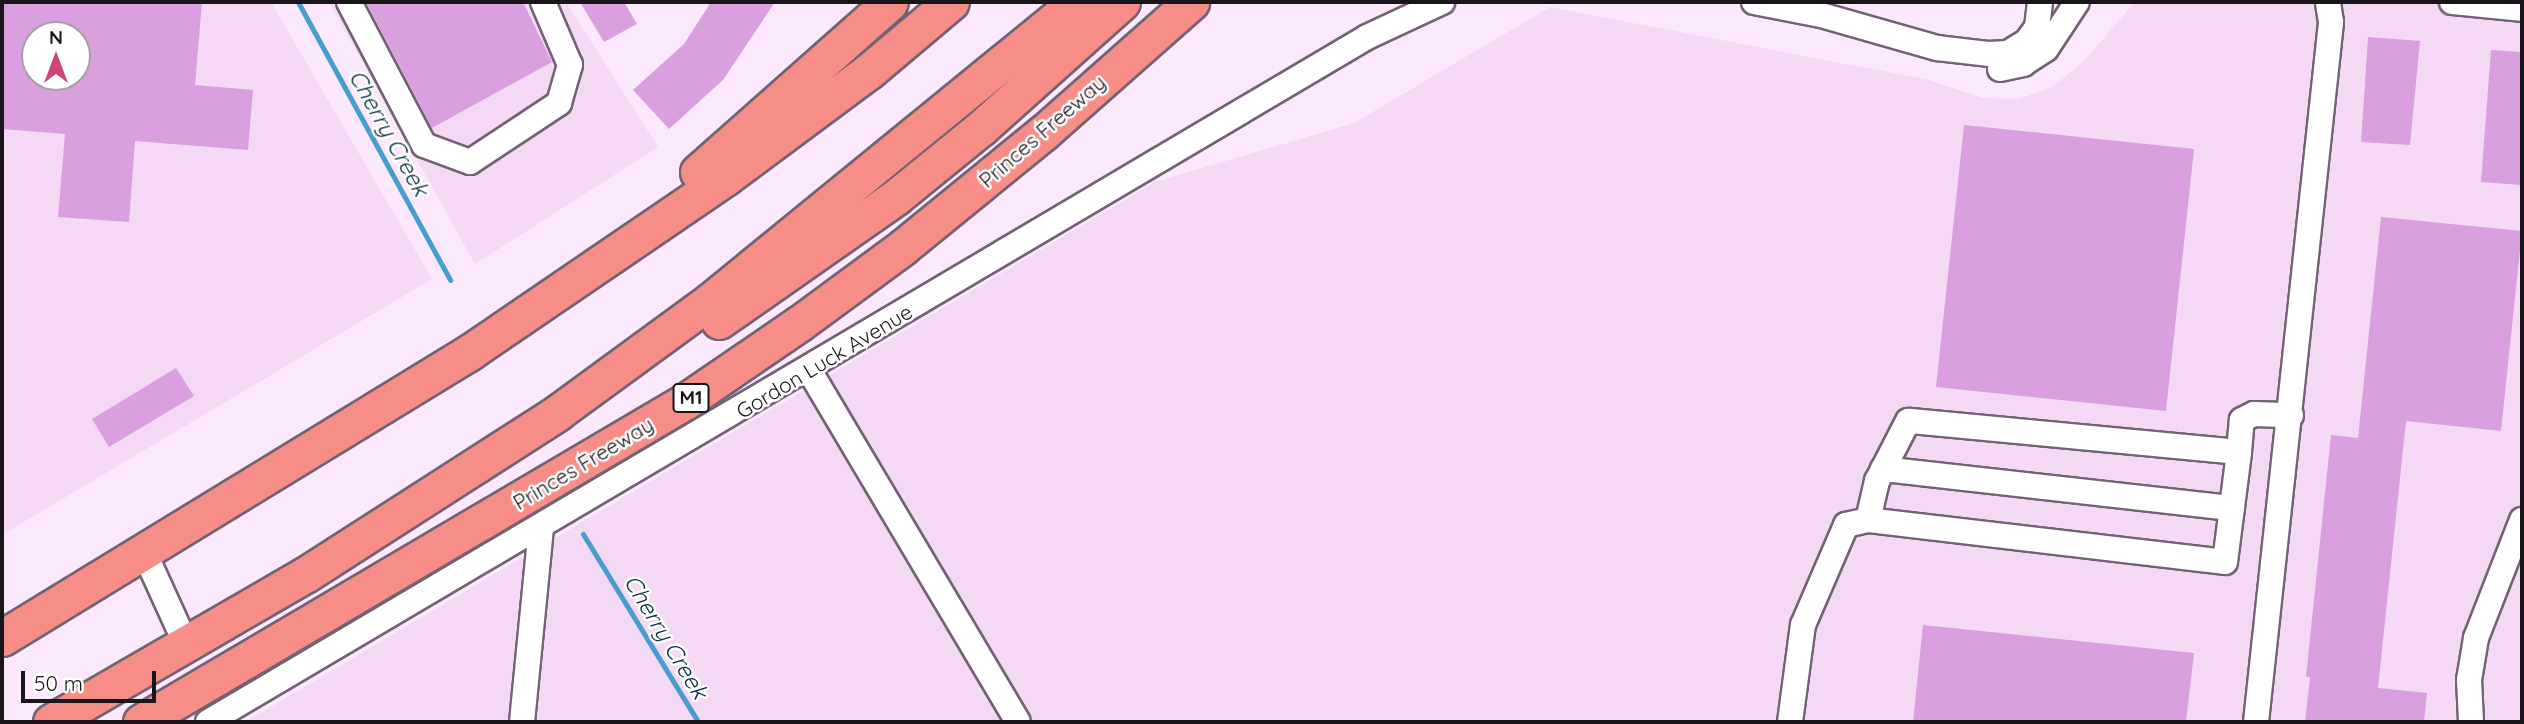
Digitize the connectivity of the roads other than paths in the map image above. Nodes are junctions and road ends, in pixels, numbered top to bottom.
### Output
1 (349, 2) edge
2 (543, 2) edge
3 (890, 2) edge
4 (951, 2) edge
5 (1076, 2) edge
6 (1122, 2) edge
7 (1191, 2) edge
8 (1442, 2) edge
9 (1754, 2) edge
10 (2040, 2) edge
11 (2077, 2) edge
12 (2452, 2) edge
13 (2513, 6) edge
14 (2332, 8) edge
15 (1937, 48) junction
16 (470, 352) junction
17 (809, 370) junction
18 (2291, 415) junction
19 (2239, 452) junction
20 (1883, 469) junction
21 (2232, 508) junction
22 (1868, 520) junction
23 (2522, 520) edge
24 (541, 527) junction
25 (144, 552) junction
26 (305, 576) junction
27 (2, 638) edge
28 (185, 642) junction
29 (51, 722) edge
30 (141, 722) edge
31 (208, 722) edge
32 (522, 722) edge
33 (1018, 722) edge
34 (1790, 722) edge
35 (2256, 722) edge
36 (2471, 722) edge

1 - 2 street
3 - 16 highway
4 - 16 highway
5 - 26 highway
6 - 26 highway
7 - 30 highway, Princes Freeway / M1
8 - 17 street, Gordon Luck Avenue
9 - 15 street
10 - 15 street
11 - 15 street
12 - 13 street
14 - 18 street
16 - 25 highway
17 - 24 street, Gordon Luck Avenue
17 - 33 street
18 - 19 street
18 - 35 street
19 - 20 street
19 - 21 street
20 - 21 street
20 - 22 street
21 - 22 street
22 - 34 street
23 - 36 street
24 - 31 street, Gordon Luck Avenue
24 - 32 street
25 - 27 highway
25 - 28 street
26 - 28 highway
28 - 29 highway

